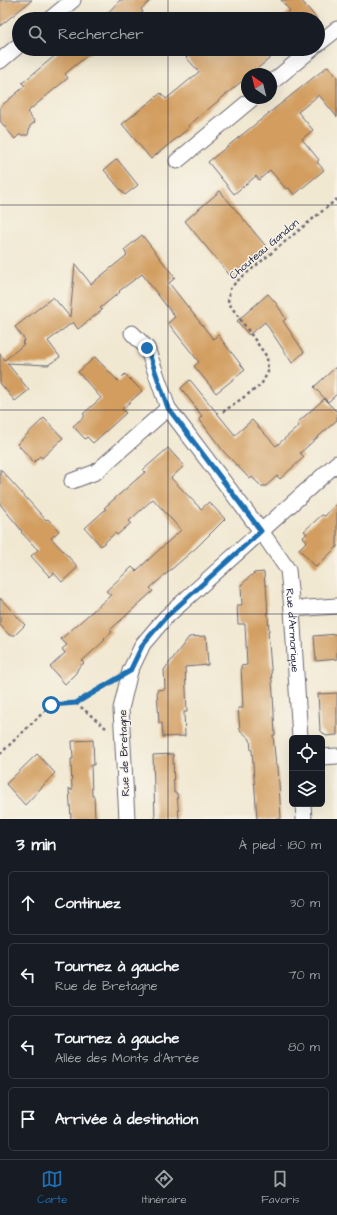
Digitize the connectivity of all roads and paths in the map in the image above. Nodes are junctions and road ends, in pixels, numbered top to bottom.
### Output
1 (73, 0) edge
2 (58, 12) edge
3 (12, 51) edge
4 (304, 56) edge
5 (0, 61) edge
6 (277, 78) edge
7 (246, 104) edge
8 (177, 161) dead end
9 (337, 199) edge
10 (132, 333) dead end
11 (168, 408) junction
12 (223, 412) dead end
13 (337, 463) edge
14 (72, 481) dead end
15 (261, 531) junction
16 (337, 606) edge
17 (292, 609) junction
18 (130, 671) junction
19 (76, 703) junction
20 (300, 735) edge
21 (123, 742) junction
22 (0, 754) edge
23 (337, 756) edge
24 (325, 757) edge
25 (303, 807) edge
26 (127, 819) edge
27 (304, 819) edge

1 - 2 street
3 - 5 street
4 - 6 street
7 - 8 street
9 - 12 path, Chouteau Gandon
10 - 11 street, Rue d'Armorique
11 - 14 street
11 - 15 street, Rue d'Armorique
13 - 15 street, Rue de Bretagne
15 - 17 street, Rue d'Armorique
15 - 18 street, Rue de Bretagne
16 - 17 street
17 - 20 street, Rue d'Armorique
18 - 19 path
18 - 21 street, Rue de Bretagne
19 - 21 path
19 - 22 path
21 - 26 street, Rue de Bretagne
23 - 24 street
25 - 27 street

